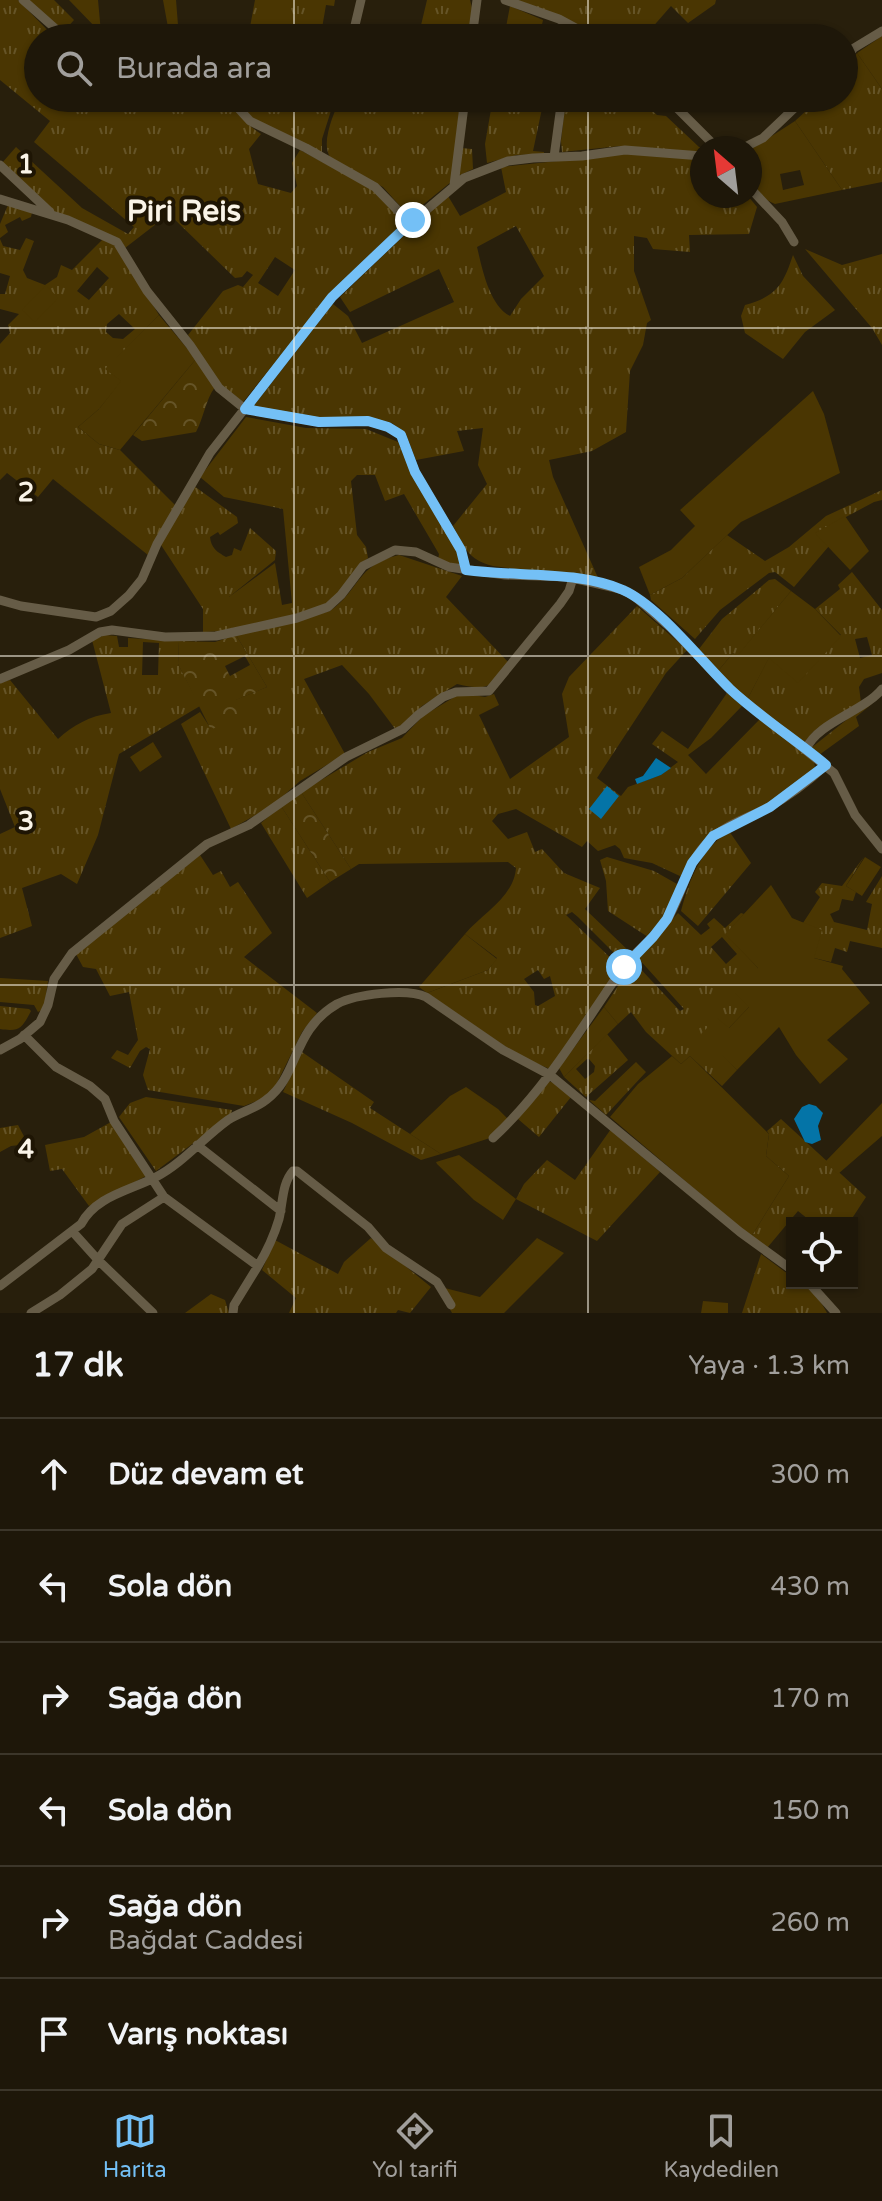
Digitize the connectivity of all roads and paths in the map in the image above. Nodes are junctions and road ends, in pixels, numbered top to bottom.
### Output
1 (23, 0) edge
2 (361, 0) edge
3 (477, 0) edge
4 (505, 0) edge
5 (50, 24) edge
6 (355, 24) edge
7 (474, 24) edge
8 (557, 24) edge
9 (882, 31) edge
10 (858, 46) edge
11 (242, 112) edge
12 (463, 112) edge
13 (560, 112) edge
14 (681, 112) edge
15 (790, 112) edge
16 (705, 136) edge
17 (762, 138) edge
18 (690, 155) edge
19 (554, 157) junction
20 (0, 165) edge
21 (454, 185) junction
22 (0, 199) edge
23 (762, 201) edge
24 (53, 215) junction
25 (410, 223) junction
26 (794, 242) dead end
27 (245, 409) junction
28 (466, 570) junction
29 (573, 578) junction
30 (0, 600) edge
31 (96, 617) junction
32 (100, 632) junction
33 (0, 679) edge
34 (882, 689) edge
35 (806, 749) junction
36 (826, 765) junction
37 (882, 849) edge
38 (24, 1035) junction
39 (0, 1050) edge
40 (550, 1075) junction
41 (493, 1138) dead end
42 (197, 1145) junction
43 (153, 1178) junction
44 (164, 1197) junction
45 (281, 1211) junction
46 (72, 1231) junction
47 (99, 1261) junction
48 (258, 1266) junction
49 (786, 1266) edge
50 (0, 1286) edge
51 (814, 1289) edge
52 (451, 1305) dead end
53 (31, 1313) edge
54 (153, 1313) edge
55 (233, 1313) edge
56 (836, 1313) edge

1 - 5 street
2 - 6 street
3 - 7 street
4 - 8 street
9 - 10 street
11 - 25 street
12 - 21 street
13 - 19 street
14 - 16 street
15 - 17 street
18 - 19 street
19 - 21 street
20 - 24 street
21 - 25 street
22 - 24 street
23 - 26 street
24 - 27 street
25 - 27 street
27 - 28 street
27 - 31 street
28 - 29 street
28 - 32 street
29 - 35 street
29 - 38 street
30 - 31 street
31 - 32 street
32 - 33 street
34 - 35 street
35 - 36 street
36 - 37 street
36 - 40 street
38 - 39 street
38 - 43 street
40 - 41 street
40 - 42 street
40 - 49 street
42 - 43 street
42 - 45 street
43 - 44 street
43 - 46 street
44 - 47 street
44 - 48 street
45 - 48 street
45 - 52 street
46 - 47 street
46 - 50 street
47 - 53 street
47 - 54 street
48 - 55 street
51 - 56 street

